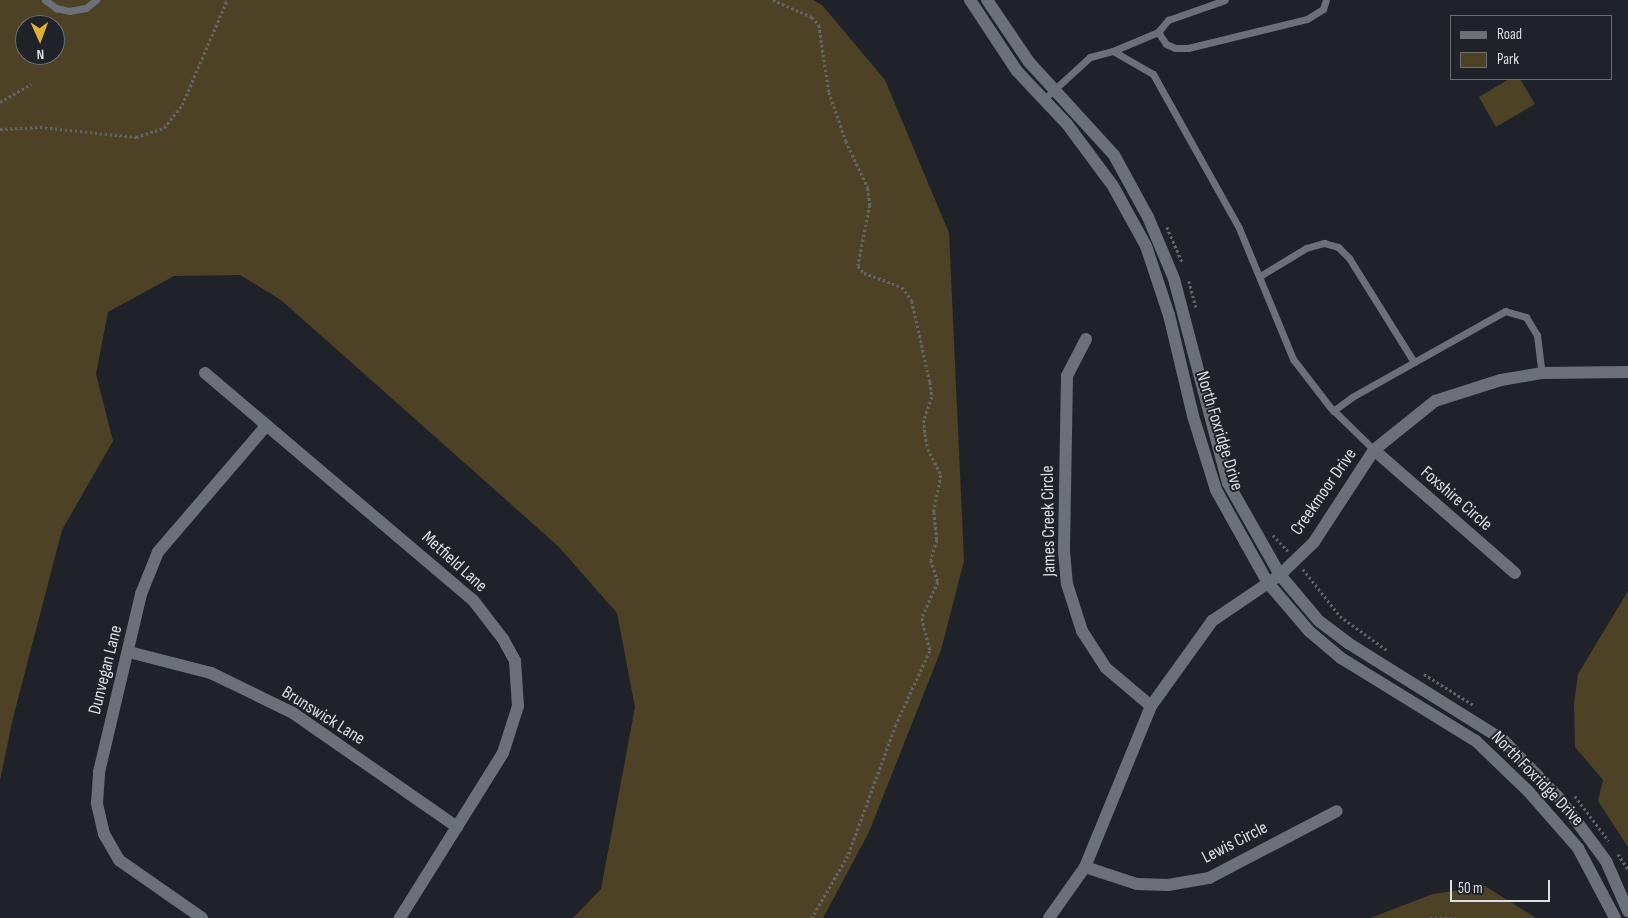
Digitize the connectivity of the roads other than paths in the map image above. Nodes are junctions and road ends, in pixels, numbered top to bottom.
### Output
1 (45, 0) edge
2 (96, 0) edge
3 (970, 0) edge
4 (987, 0) edge
5 (1225, 0) edge
6 (1326, 0) edge
7 (1158, 32) junction
8 (1113, 51) junction
9 (1054, 88) junction
10 (1044, 99) junction
11 (1260, 276) junction
12 (1086, 339) dead end
13 (1414, 362) junction
14 (1628, 372) edge
15 (205, 373) dead end
16 (1542, 373) junction
17 (1333, 411) junction
18 (267, 425) junction
19 (1374, 450) junction
20 (1515, 573) dead end
21 (1280, 575) junction
22 (1268, 583) junction
23 (129, 652) junction
24 (1151, 706) junction
25 (1337, 811) dead end
26 (457, 827) junction
27 (1085, 867) junction
28 (1628, 911) edge
29 (202, 918) edge
30 (400, 918) edge
31 (1048, 918) edge
32 (1615, 918) edge

1 - 2 lane
3 - 10 street, North Foxridge Drive
4 - 9 street, North Foxridge Drive
5 - 7 lane
6 - 7 lane
7 - 8 lane
8 - 9 lane
8 - 11 lane
9 - 10 lane
9 - 21 street, North Foxridge Drive
10 - 22 street, North Foxridge Drive
11 - 13 lane
11 - 17 lane
12 - 24 street, James Creek Circle
13 - 16 lane
13 - 17 lane
14 - 16 street, Creekmoor Drive
15 - 18 street, Metfield Lane
16 - 19 street, Creekmoor Drive
17 - 19 lane
18 - 23 street, Dunvegan Lane
18 - 26 street, Metfield Lane
19 - 20 street, Foxshire Circle
19 - 21 street, Creekmoor Drive
21 - 22 street, Creekmoor Drive
21 - 28 street, North Foxridge Drive
22 - 24 street, Creekmoor Drive
22 - 32 street, North Foxridge Drive
23 - 26 street, Brunswick Lane
23 - 29 street, Dunvegan Lane
24 - 27 street, Creekmoor Drive
25 - 27 street, Lewis Circle
26 - 30 street, Metfield Lane
27 - 31 street, Creekmoor Drive

